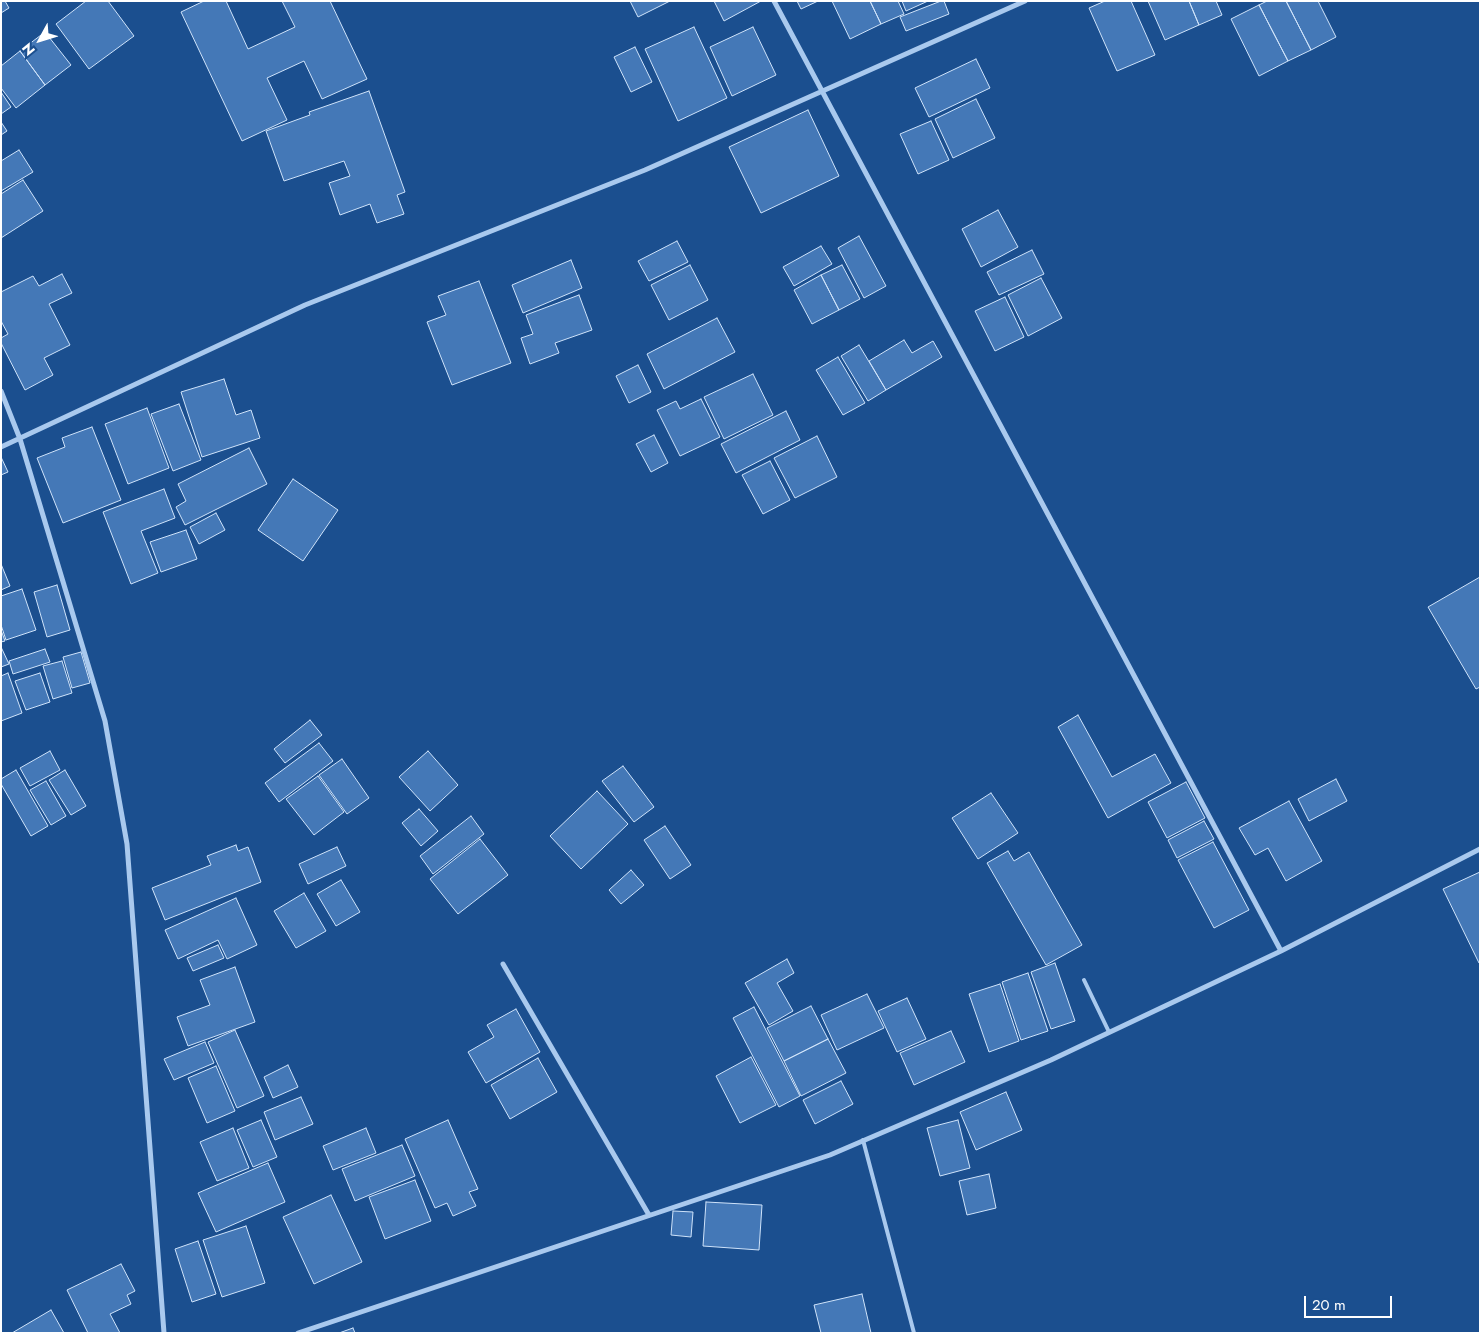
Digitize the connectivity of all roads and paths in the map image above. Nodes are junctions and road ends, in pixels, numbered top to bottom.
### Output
1 (774, 1) edge
2 (1025, 1) edge
3 (823, 91) junction
4 (1, 391) edge
5 (20, 439) junction
6 (1, 447) edge
7 (1480, 849) edge
8 (1281, 951) junction
9 (503, 964) dead end
10 (1084, 980) dead end
11 (1109, 1032) junction
12 (863, 1140) junction
13 (649, 1215) junction
14 (164, 1333) edge
15 (298, 1333) edge
16 (914, 1333) edge

1 - 3 street
2 - 3 street
3 - 5 street
3 - 8 street
4 - 5 street
5 - 6 street
5 - 14 street
7 - 8 street
8 - 11 street
9 - 13 street
10 - 11 lane
11 - 12 street
12 - 13 street
12 - 16 lane
13 - 15 street

